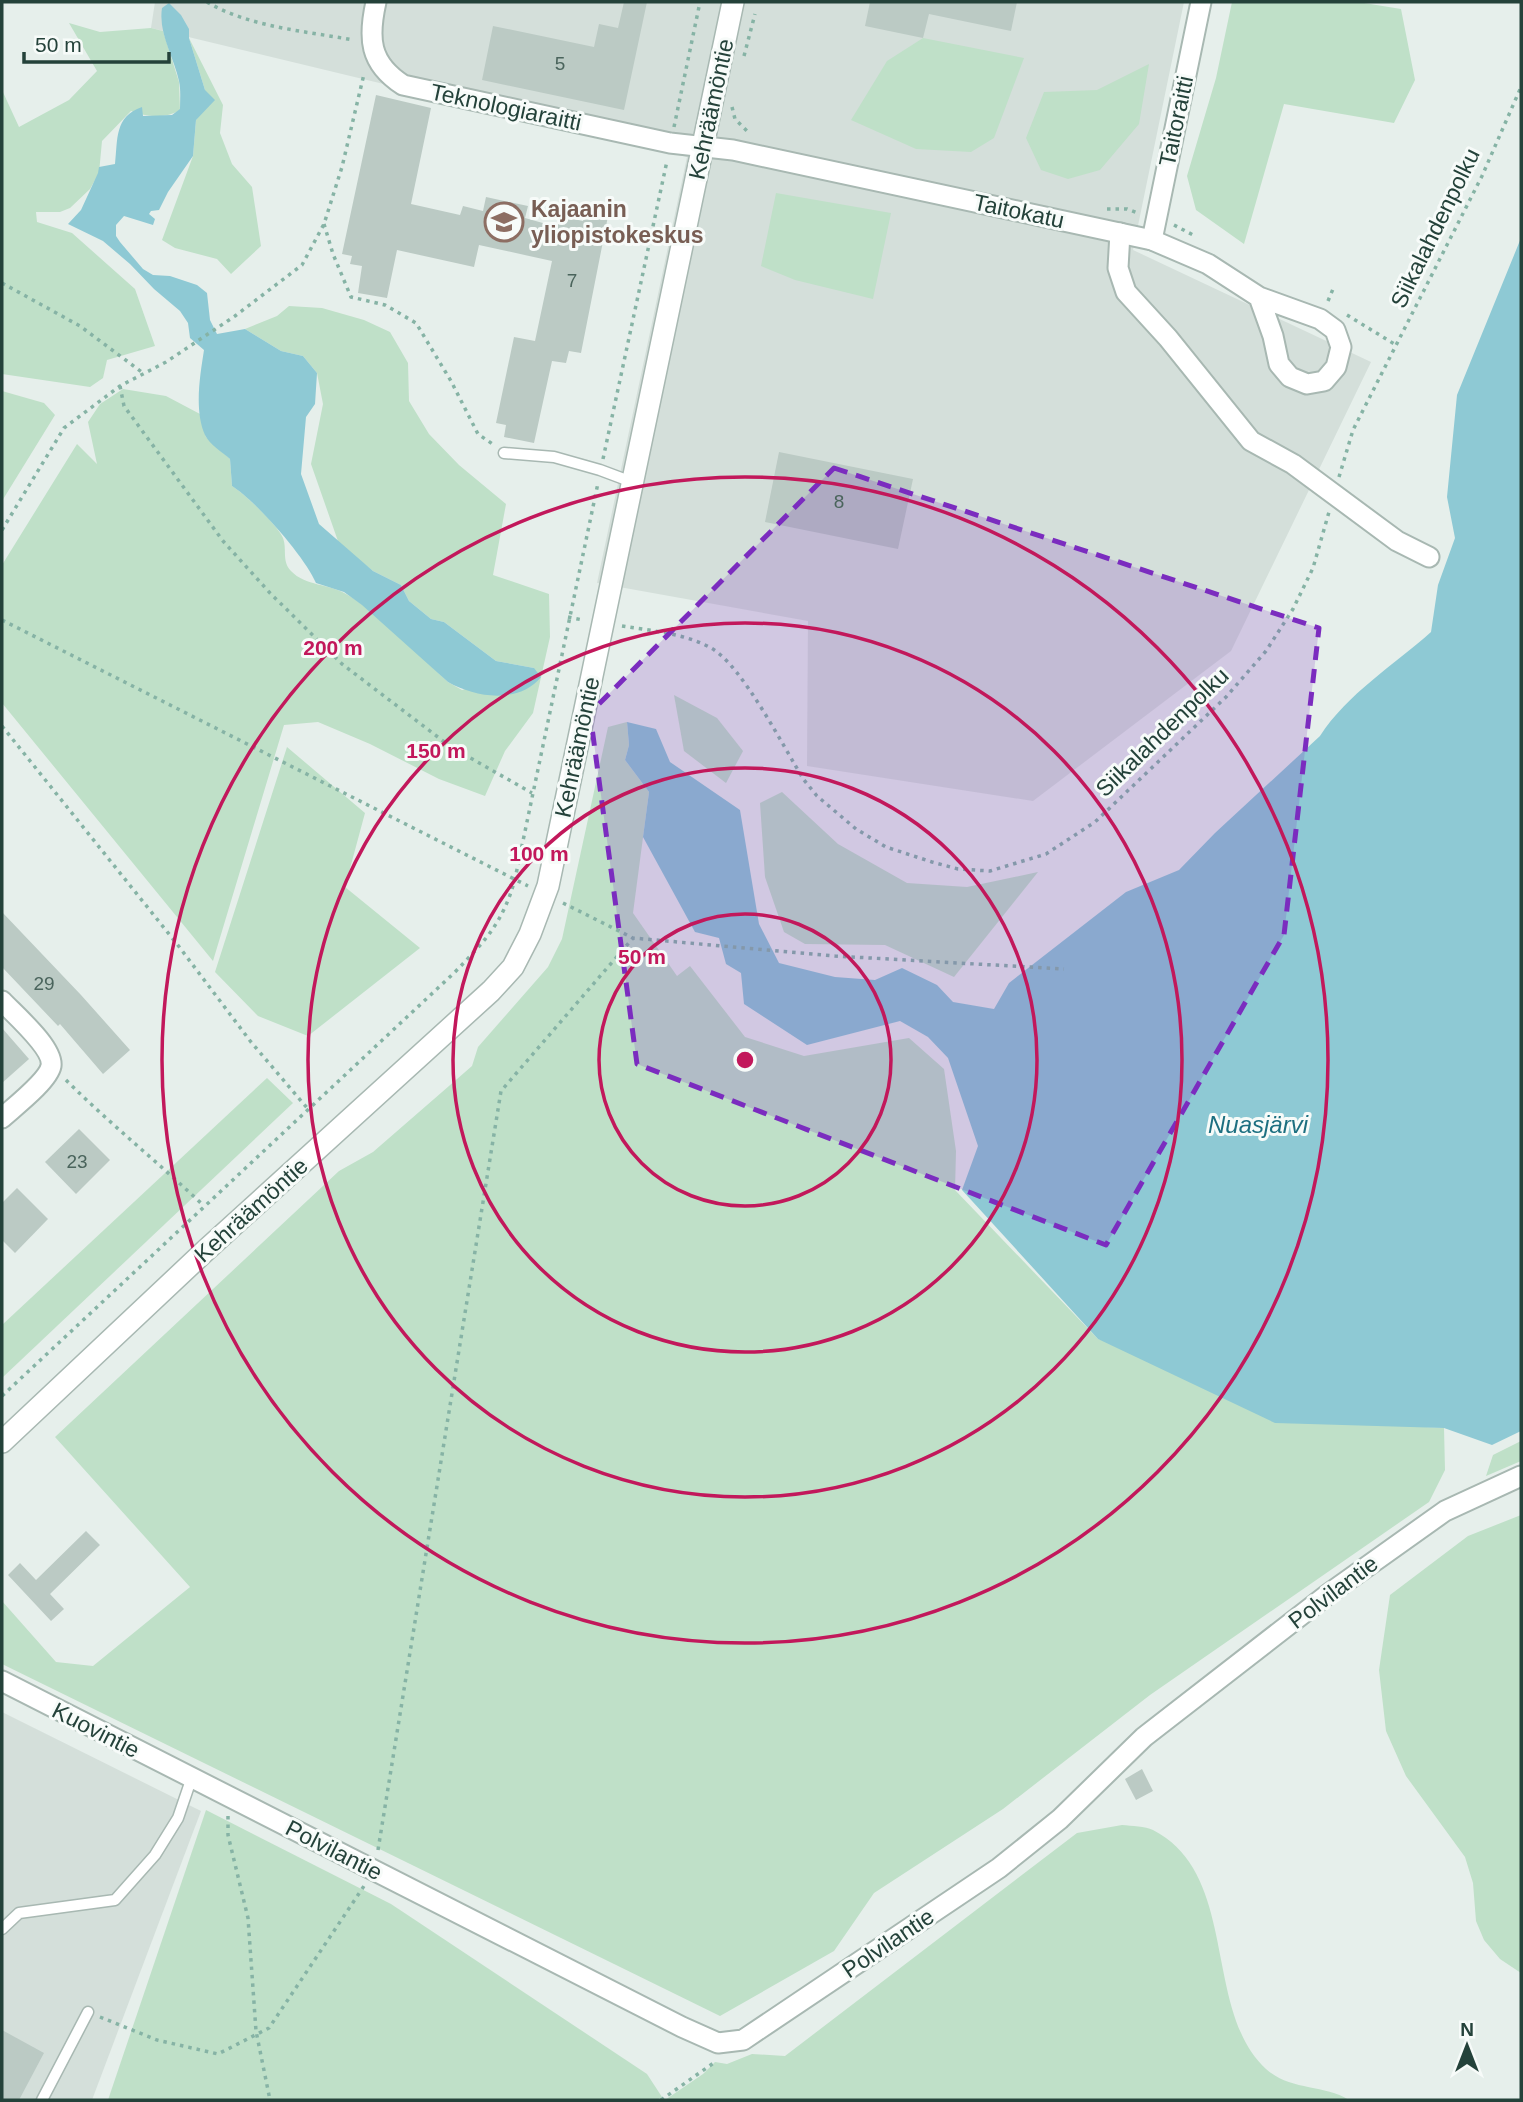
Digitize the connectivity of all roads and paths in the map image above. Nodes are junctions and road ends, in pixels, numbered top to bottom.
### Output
1 (207, 2) edge
2 (376, 2) edge
3 (700, 2) edge
4 (733, 2) edge
5 (1201, 2) edge
6 (366, 43) junction
7 (1521, 87) edge
8 (670, 143) junction
9 (703, 149) junction
10 (324, 224) junction
11 (1120, 233) junction
12 (1152, 240) junction
13 (2, 283) edge
14 (1259, 297) junction
15 (143, 373) junction
16 (120, 386) junction
17 (504, 453) joint
18 (600, 470) junction
19 (632, 482) junction
20 (1334, 495) junction
21 (2, 530) edge
22 (1429, 557) dead end
23 (568, 617) junction
24 (2, 620) edge
25 (602, 623) junction
26 (2, 726) edge
27 (532, 793) junction
28 (514, 879) junction
29 (545, 894) junction
30 (633, 938) junction
31 (1064, 969) dead end
32 (2, 1001) edge
33 (51, 1066) junction
34 (307, 1109) junction
35 (2, 1118) edge
36 (204, 1206) junction
37 (2, 1396) edge
38 (2, 1442) edge
39 (1521, 1476) edge
40 (2, 1681) edge
41 (192, 1777) junction
42 (228, 1796) junction
43 (374, 1871) junction
44 (2, 1929) edge
45 (88, 2012) joint
46 (257, 2034) junction
47 (718, 2043) junction
48 (42, 2100) edge
49 (270, 2100) edge
50 (661, 2100) edge

1 - 6 path
2 - 6 street
3 - 8 path
4 - 9 street, Kehräämöntie
5 - 12 street, Taitoraitti
6 - 8 street, Teknologiaraitti
6 - 10 path
7 - 20 path, Siikalahdenpolku
8 - 9 street, Teknologiaraitti
8 - 18 path
9 - 11 street, Taitokatu
9 - 19 street, Kehräämöntie
10 - 15 path
10 - 17 path
11 - 12 street, Taitokatu
11 - 20 street
12 - 14 street, Taitokatu
13 - 15 path
14 - 14 street, Taitokatu
15 - 16 path
16 - 21 path
16 - 27 path
17 - 18 lane
18 - 19 lane
18 - 23 path
19 - 25 street, Kehräämöntie
20 - 22 street
20 - 25 path, Siikalahdenpolku
23 - 25 path, Siikalahdenpolku
23 - 27 path
24 - 28 path
25 - 29 street, Kehräämöntie
26 - 34 path
27 - 28 path
28 - 29 path
28 - 34 path
29 - 30 path
29 - 38 street, Kehräämöntie
30 - 31 path
30 - 43 path
32 - 33 street
33 - 35 street
33 - 36 path
34 - 36 path
36 - 37 path
39 - 47 street, Polvilantie
40 - 41 street, Kuovintie
41 - 42 street, Polvilantie
41 - 44 lane
42 - 43 street, Polvilantie
42 - 46 path
43 - 46 path
43 - 47 street, Polvilantie
45 - 46 path
45 - 48 lane
46 - 49 path
47 - 50 path

